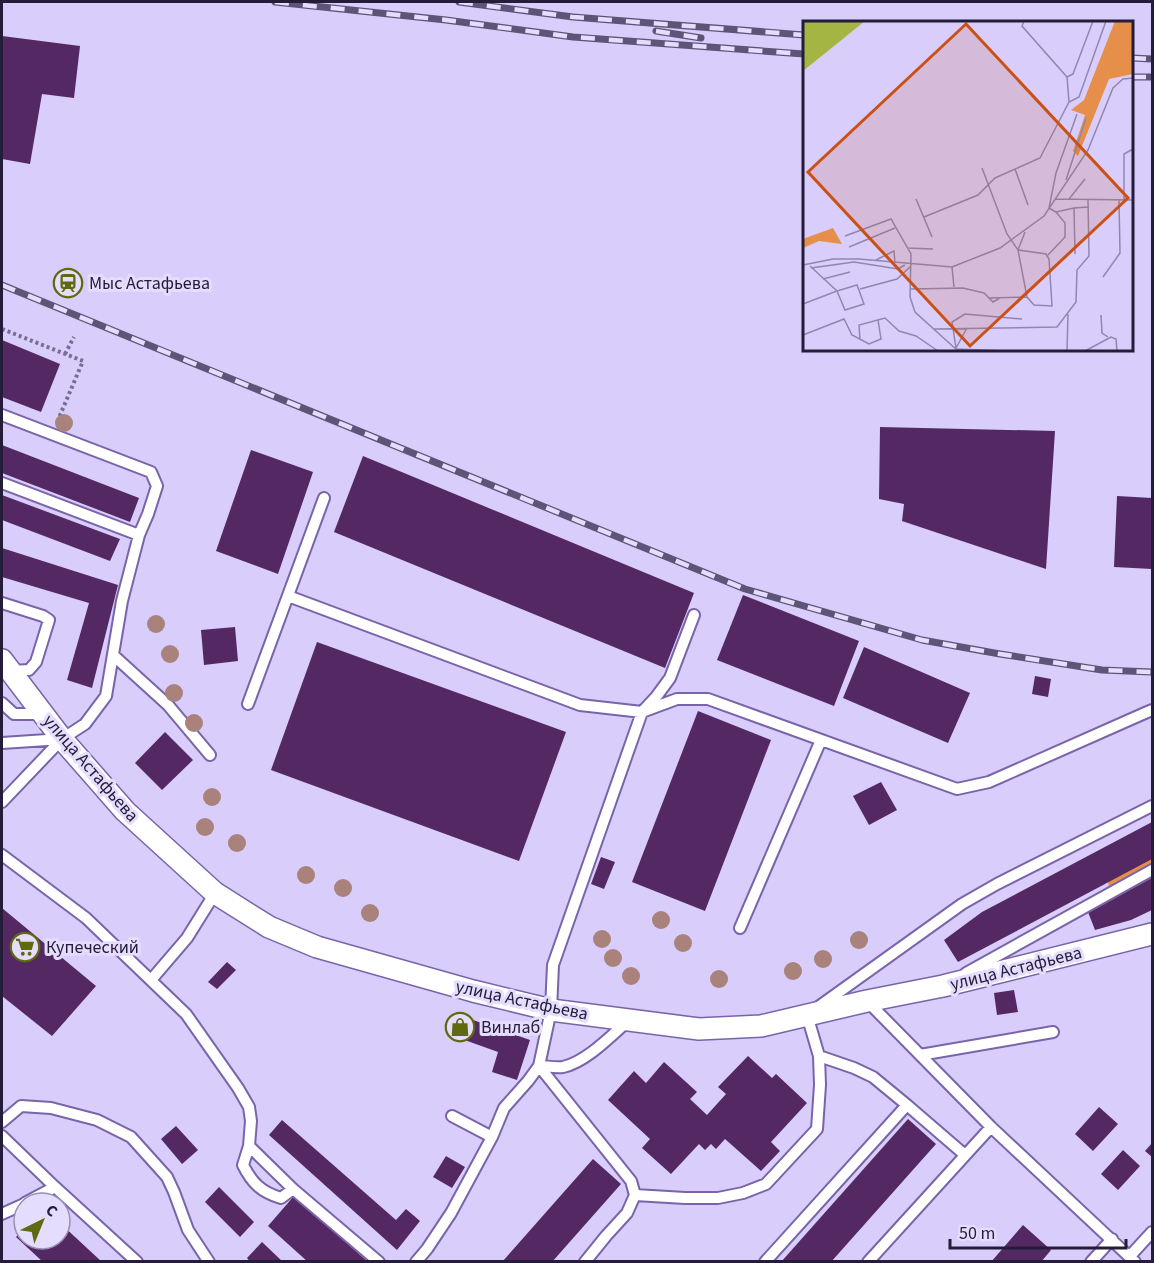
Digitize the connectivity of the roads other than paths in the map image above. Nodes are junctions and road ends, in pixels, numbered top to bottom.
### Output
1 (2, 415) edge
2 (2, 483) edge
3 (324, 498) dead end
4 (139, 535) junction
5 (288, 596) junction
6 (2, 603) edge
7 (694, 615) dead end
8 (113, 654) junction
9 (6, 666) edge
10 (2, 703) edge
11 (248, 704) dead end
12 (1152, 710) edge
13 (642, 712) junction
14 (44, 714) junction
15 (62, 739) junction
16 (821, 740) junction
17 (2, 743) edge
18 (210, 755) dead end
19 (2, 802) edge
20 (1152, 806) edge
21 (2, 855) edge
22 (1152, 870) edge
23 (214, 893) junction
24 (740, 928) dead end
25 (1152, 934) edge
26 (151, 980) junction
27 (943, 986) junction
28 (867, 1001) junction
29 (552, 1010) junction
30 (807, 1015) junction
31 (630, 1020) junction
32 (1053, 1032) dead end
33 (920, 1055) junction
34 (819, 1056) junction
35 (539, 1066) junction
36 (907, 1105) junction
37 (452, 1116) dead end
38 (2, 1122) edge
39 (991, 1127) junction
40 (2, 1136) edge
41 (492, 1137) junction
42 (249, 1146) junction
43 (966, 1155) junction
44 (55, 1187) junction
45 (293, 1189) junction
46 (48, 1191) edge
47 (634, 1195) junction
48 (1152, 1232) edge
49 (1112, 1239) junction
50 (1132, 1259) edge
51 (137, 1262) edge
52 (209, 1262) edge
53 (379, 1262) edge
54 (416, 1262) edge
55 (585, 1262) edge
56 (765, 1262) edge
57 (868, 1262) edge
58 (1091, 1262) edge

1 - 4 lane
2 - 4 lane
3 - 5 lane
4 - 8 lane
5 - 11 lane
5 - 13 lane
6 - 9 lane
7 - 13 lane
8 - 15 lane
8 - 18 lane
9 - 14 street, улица Астафьева
10 - 14 lane
12 - 16 lane
13 - 16 lane
13 - 29 lane
14 - 15 street, улица Астафьева
15 - 17 lane
15 - 19 lane
15 - 23 street, улица Астафьева
16 - 24 lane
20 - 30 lane
21 - 26 lane
22 - 27 lane
23 - 26 lane
23 - 29 street, улица Астафьева
25 - 27 street, улица Астафьева
26 - 42 lane
27 - 28 street, улица Астафьева
28 - 30 street, улица Астафьева
28 - 33 lane
29 - 31 street, улица Астафьева
29 - 35 lane
30 - 31 street, улица Астафьева
30 - 34 lane
31 - 35 lane
32 - 33 lane
33 - 39 lane
34 - 36 lane
34 - 47 lane
35 - 41 lane
35 - 47 lane
36 - 43 lane
36 - 56 lane
37 - 41 lane
38 - 52 lane
39 - 43 lane
39 - 49 lane
40 - 44 lane
41 - 54 lane
42 - 45 lane
42 - 45 lane
43 - 57 lane
44 - 46 lane
44 - 51 lane
45 - 53 lane
47 - 55 lane
48 - 50 lane
49 - 50 lane
49 - 58 lane

